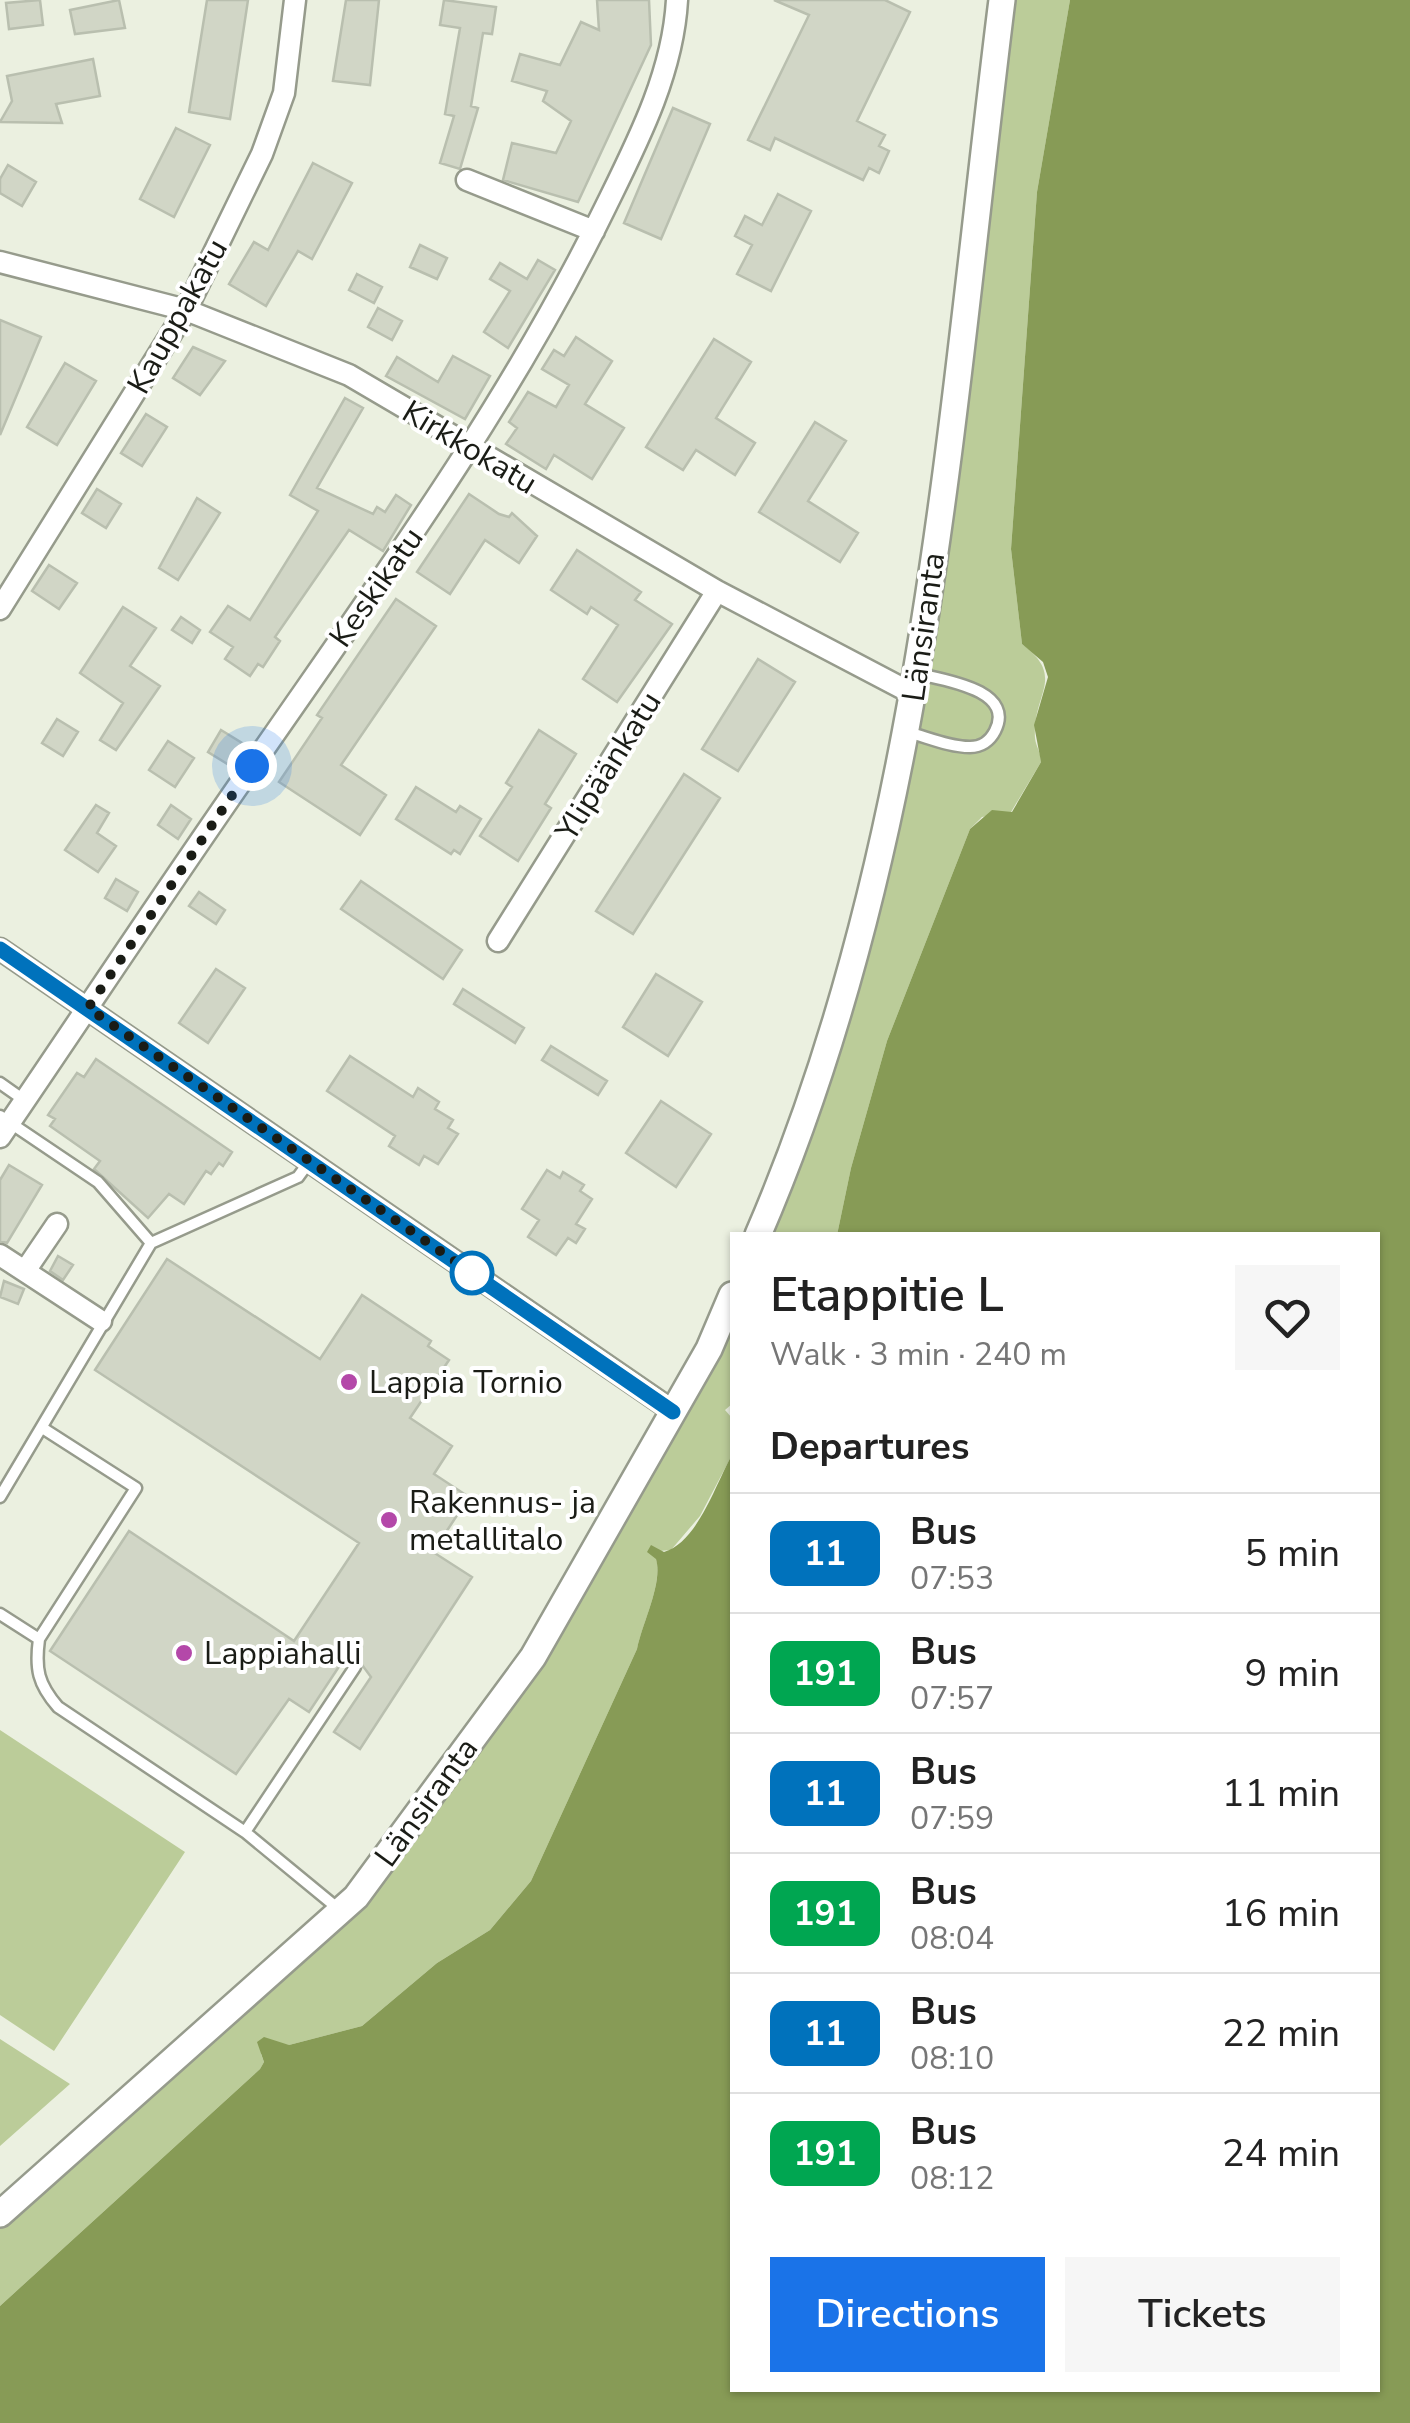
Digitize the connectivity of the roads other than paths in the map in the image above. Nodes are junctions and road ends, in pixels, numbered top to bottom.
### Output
1 (295, 0) edge
2 (678, 0) edge
3 (1002, 0) edge
4 (467, 180) dead end
5 (594, 232) junction
6 (0, 262) edge
7 (186, 310) junction
8 (471, 446) junction
9 (717, 590) junction
10 (0, 609) edge
11 (916, 684) junction
12 (907, 732) junction
13 (498, 941) dead end
14 (0, 949) edge
15 (88, 1008) junction
16 (0, 1084) edge
17 (24, 1101) junction
18 (3, 1125) edge
19 (309, 1161) junction
20 (57, 1224) dead end
21 (759, 1232) edge
22 (151, 1243) junction
23 (0, 1254) edge
24 (25, 1271) junction
25 (730, 1300) edge
26 (101, 1321) junction
27 (673, 1412) junction
28 (44, 1429) junction
29 (0, 1497) edge
30 (0, 1614) edge
31 (39, 1639) junction
32 (356, 1667) dead end
33 (245, 1832) junction
34 (342, 1912) junction
35 (0, 2214) edge

1 - 7 street, Kauppakatu
2 - 5 street, Keskikatu
3 - 11 street, Länsiranta
4 - 5 street
5 - 8 street, Keskikatu
6 - 7 street, Kirkkokatu
7 - 8 street, Kirkkokatu
7 - 10 street, Kauppakatu
8 - 9 street, Kirkkokatu
8 - 15 street, Keskikatu
9 - 11 street, Kirkkokatu
9 - 13 street, Ylipäänkatu
11 - 12 street, Länsiranta
11 - 12 lane
12 - 21 street, Länsiranta
14 - 15 street
15 - 17 street, Keskikatu
15 - 19 street
16 - 17 lane
17 - 18 street, Keskikatu
18 - 22 lane
19 - 22 lane
19 - 27 street
20 - 24 street
22 - 26 lane
23 - 24 street
24 - 26 street
25 - 27 street, Länsiranta
26 - 28 lane
27 - 34 street, Länsiranta
28 - 29 lane
28 - 31 lane
30 - 31 lane
31 - 33 lane
32 - 33 lane
33 - 34 lane
34 - 35 street, Länsiranta

